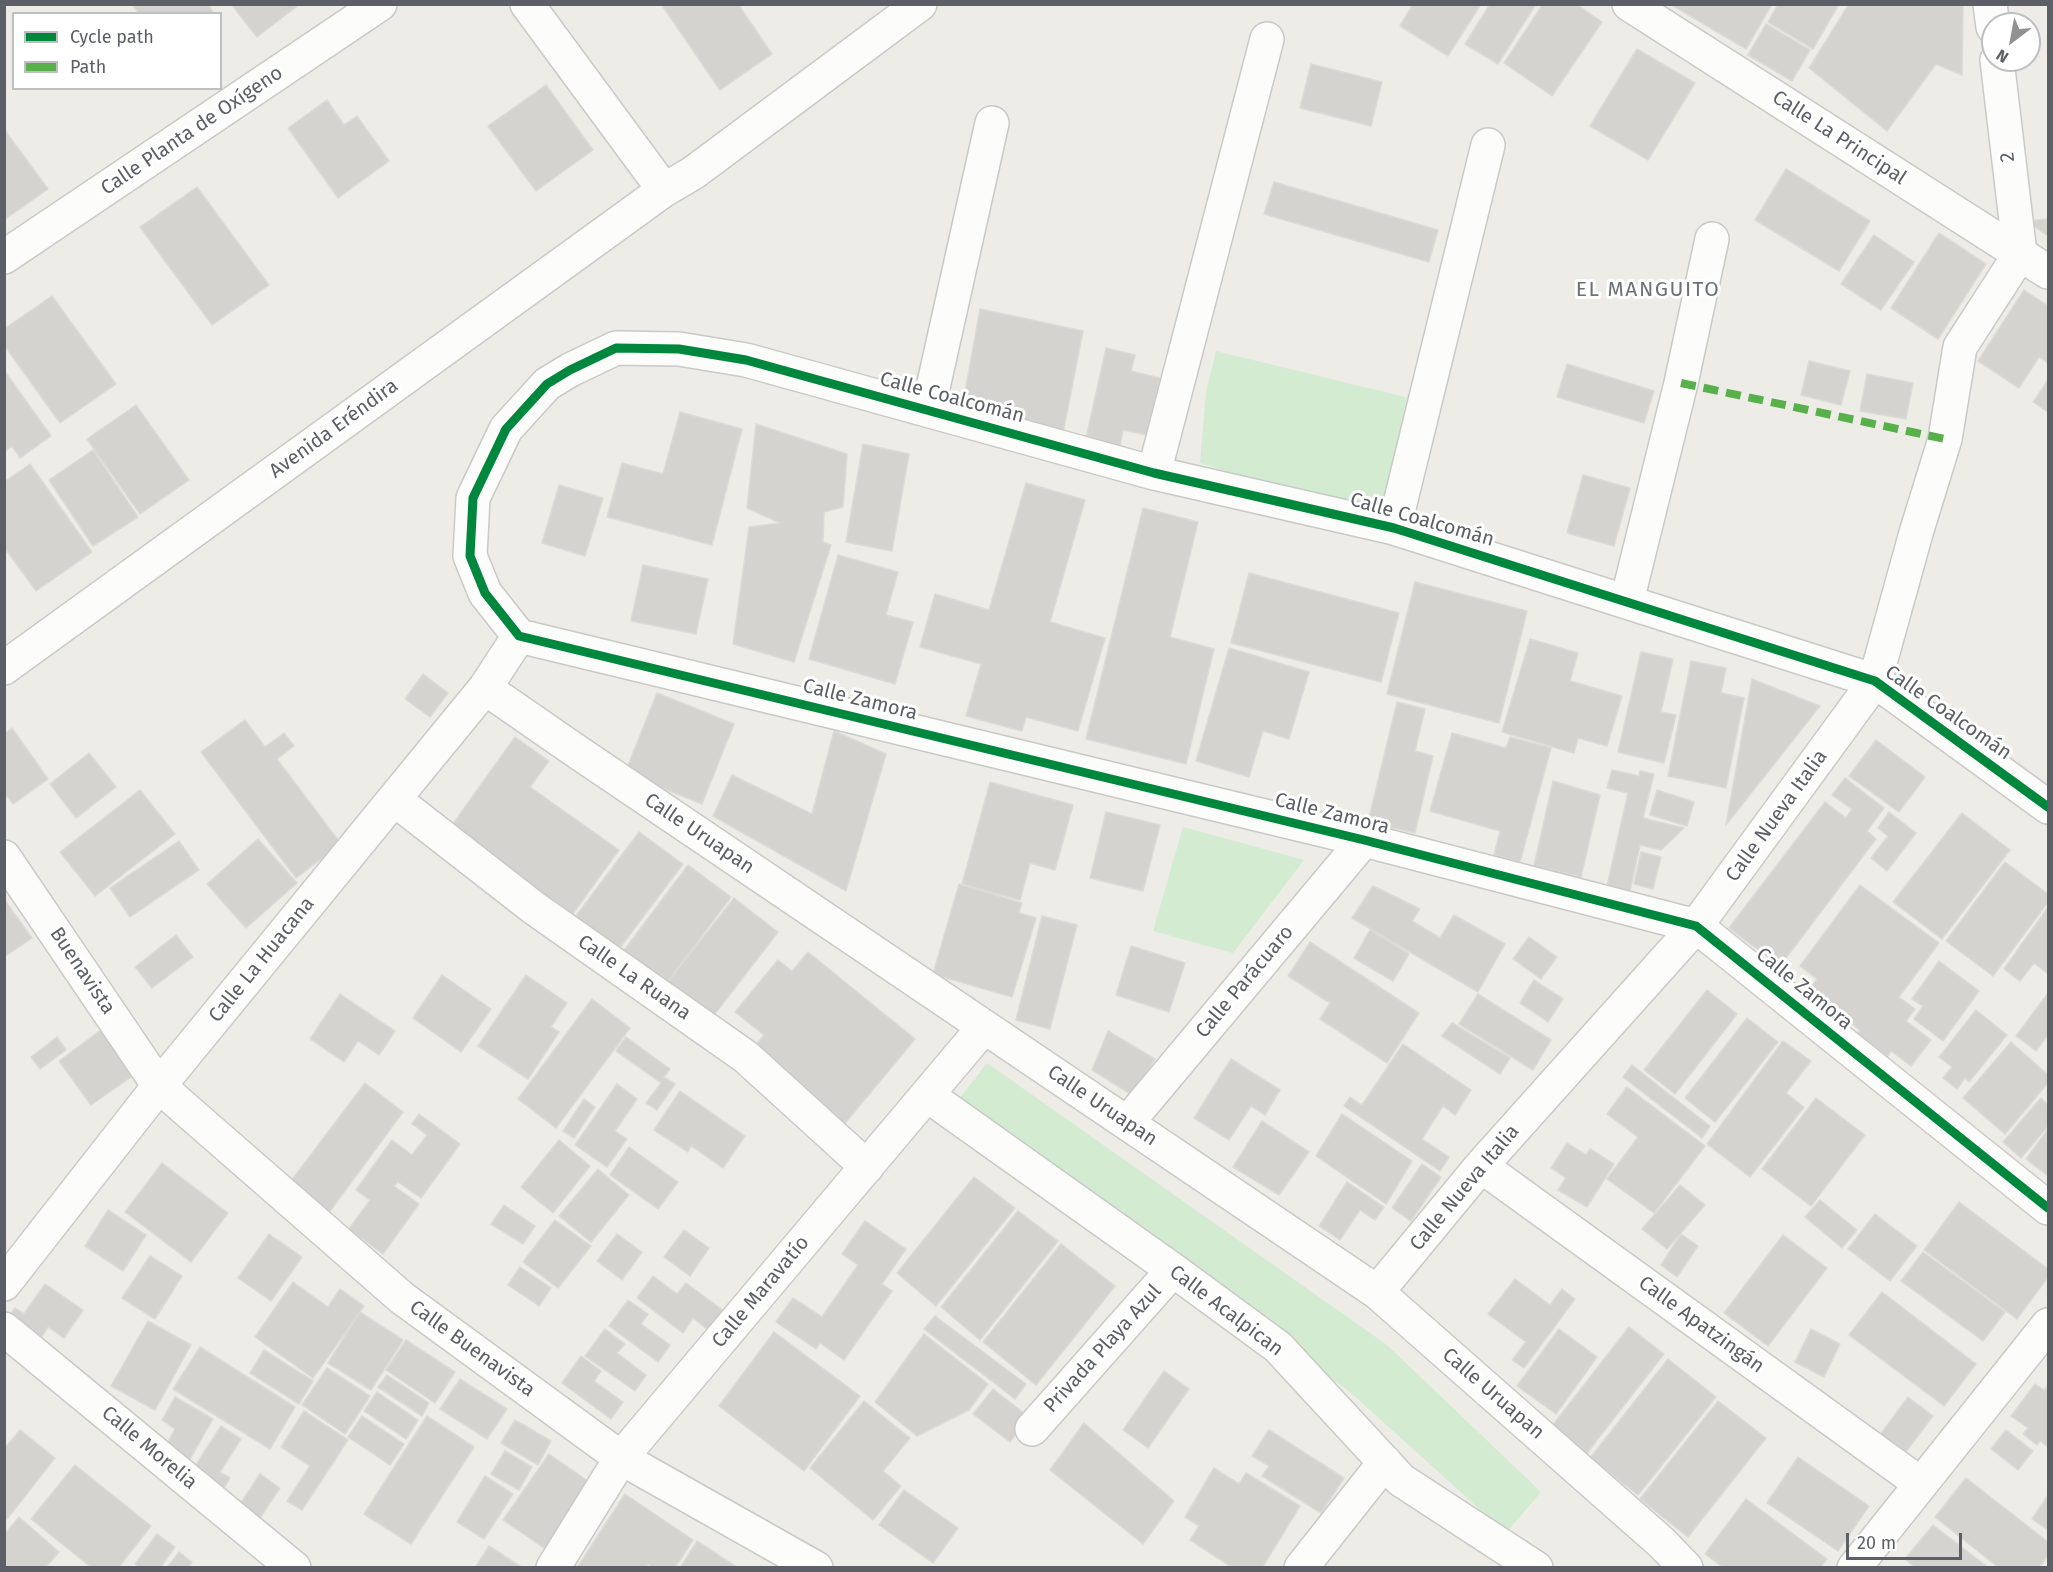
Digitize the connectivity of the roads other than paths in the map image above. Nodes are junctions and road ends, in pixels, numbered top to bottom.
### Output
1 (380, 4) edge
2 (527, 4) edge
3 (920, 4) edge
4 (1629, 4) edge
5 (1268, 39) dead end
6 (1998, 72) edge
7 (992, 123) dead end
8 (1488, 144) dead end
9 (664, 190) junction
10 (1712, 239) dead end
11 (2020, 254) junction
12 (4, 257) edge
13 (2049, 272) edge
14 (928, 410) junction
15 (1154, 473) junction
16 (1394, 528) junction
17 (1627, 601) junction
18 (519, 636) junction
19 (4, 668) edge
20 (1875, 681) junction
21 (485, 687) junction
22 (394, 799) junction
23 (2049, 807) edge
24 (1364, 840) junction
25 (4, 856) edge
26 (1696, 926) junction
27 (984, 1027) junction
28 (159, 1086) junction
29 (927, 1095) junction
30 (1126, 1123) junction
31 (1481, 1166) junction
32 (867, 1167) junction
33 (2049, 1208) edge
34 (1173, 1270) junction
35 (4, 1284) edge
36 (1377, 1292) junction
37 (2049, 1325) edge
38 (4, 1329) edge
39 (1032, 1429) dead end
40 (621, 1458) junction
41 (1384, 1462) junction
42 (1921, 1484) junction
43 (294, 1568) edge
44 (553, 1568) edge
45 (816, 1568) edge
46 (1301, 1568) edge
47 (1536, 1568) edge
48 (1686, 1568) edge
49 (1854, 1568) edge

1 - 12 street, Calle Planta de Oxígeno
2 - 9 street
3 - 9 street, Avenida Eréndira
4 - 11 street, Calle La Principal
5 - 15 street
6 - 11 street, 2
7 - 14 street
8 - 16 street
9 - 19 street, Avenida Eréndira
10 - 17 street
11 - 13 street, Calle La Principal
11 - 20 street, Calle Nueva Italia
14 - 15 street, Calle Coalcomán
14 - 18 street, Calle Coalcomán
15 - 16 street, Calle Coalcomán
16 - 17 street, Calle Coalcomán
17 - 20 street, Calle Coalcomán
18 - 21 street, Calle La Huacana
18 - 24 street, Calle Zamora
20 - 23 street, Calle Coalcomán
20 - 26 street, Calle Nueva Italia
21 - 22 street, Calle La Huacana
21 - 27 street, Calle Uruapan
22 - 28 street, Calle La Huacana
22 - 32 street, Calle La Ruana
24 - 26 street, Calle Zamora
24 - 30 street, Calle Parácuaro
25 - 28 street, Buenavista
26 - 31 street, Calle Nueva Italia
26 - 33 street, Calle Zamora
27 - 29 street, Calle Maravatío
27 - 30 street, Calle Uruapan
28 - 35 street, Calle La Huacana
28 - 40 street, Calle Buenavista
29 - 32 street, Calle Maravatío
29 - 34 street, Calle Acalpican
30 - 36 street, Calle Uruapan
31 - 36 street, Calle Nueva Italia
31 - 42 street, Calle Apatzingán
32 - 40 street, Calle Maravatío
34 - 39 street, Privada Playa Azul
34 - 41 street, Calle Acalpican
36 - 48 street, Calle Uruapan
37 - 42 street
38 - 43 street, Calle Morelia
40 - 44 street, Calle Maravatío
40 - 45 street, Calle Buenavista
41 - 46 street
41 - 47 street, Calle Acalpican
42 - 49 street

